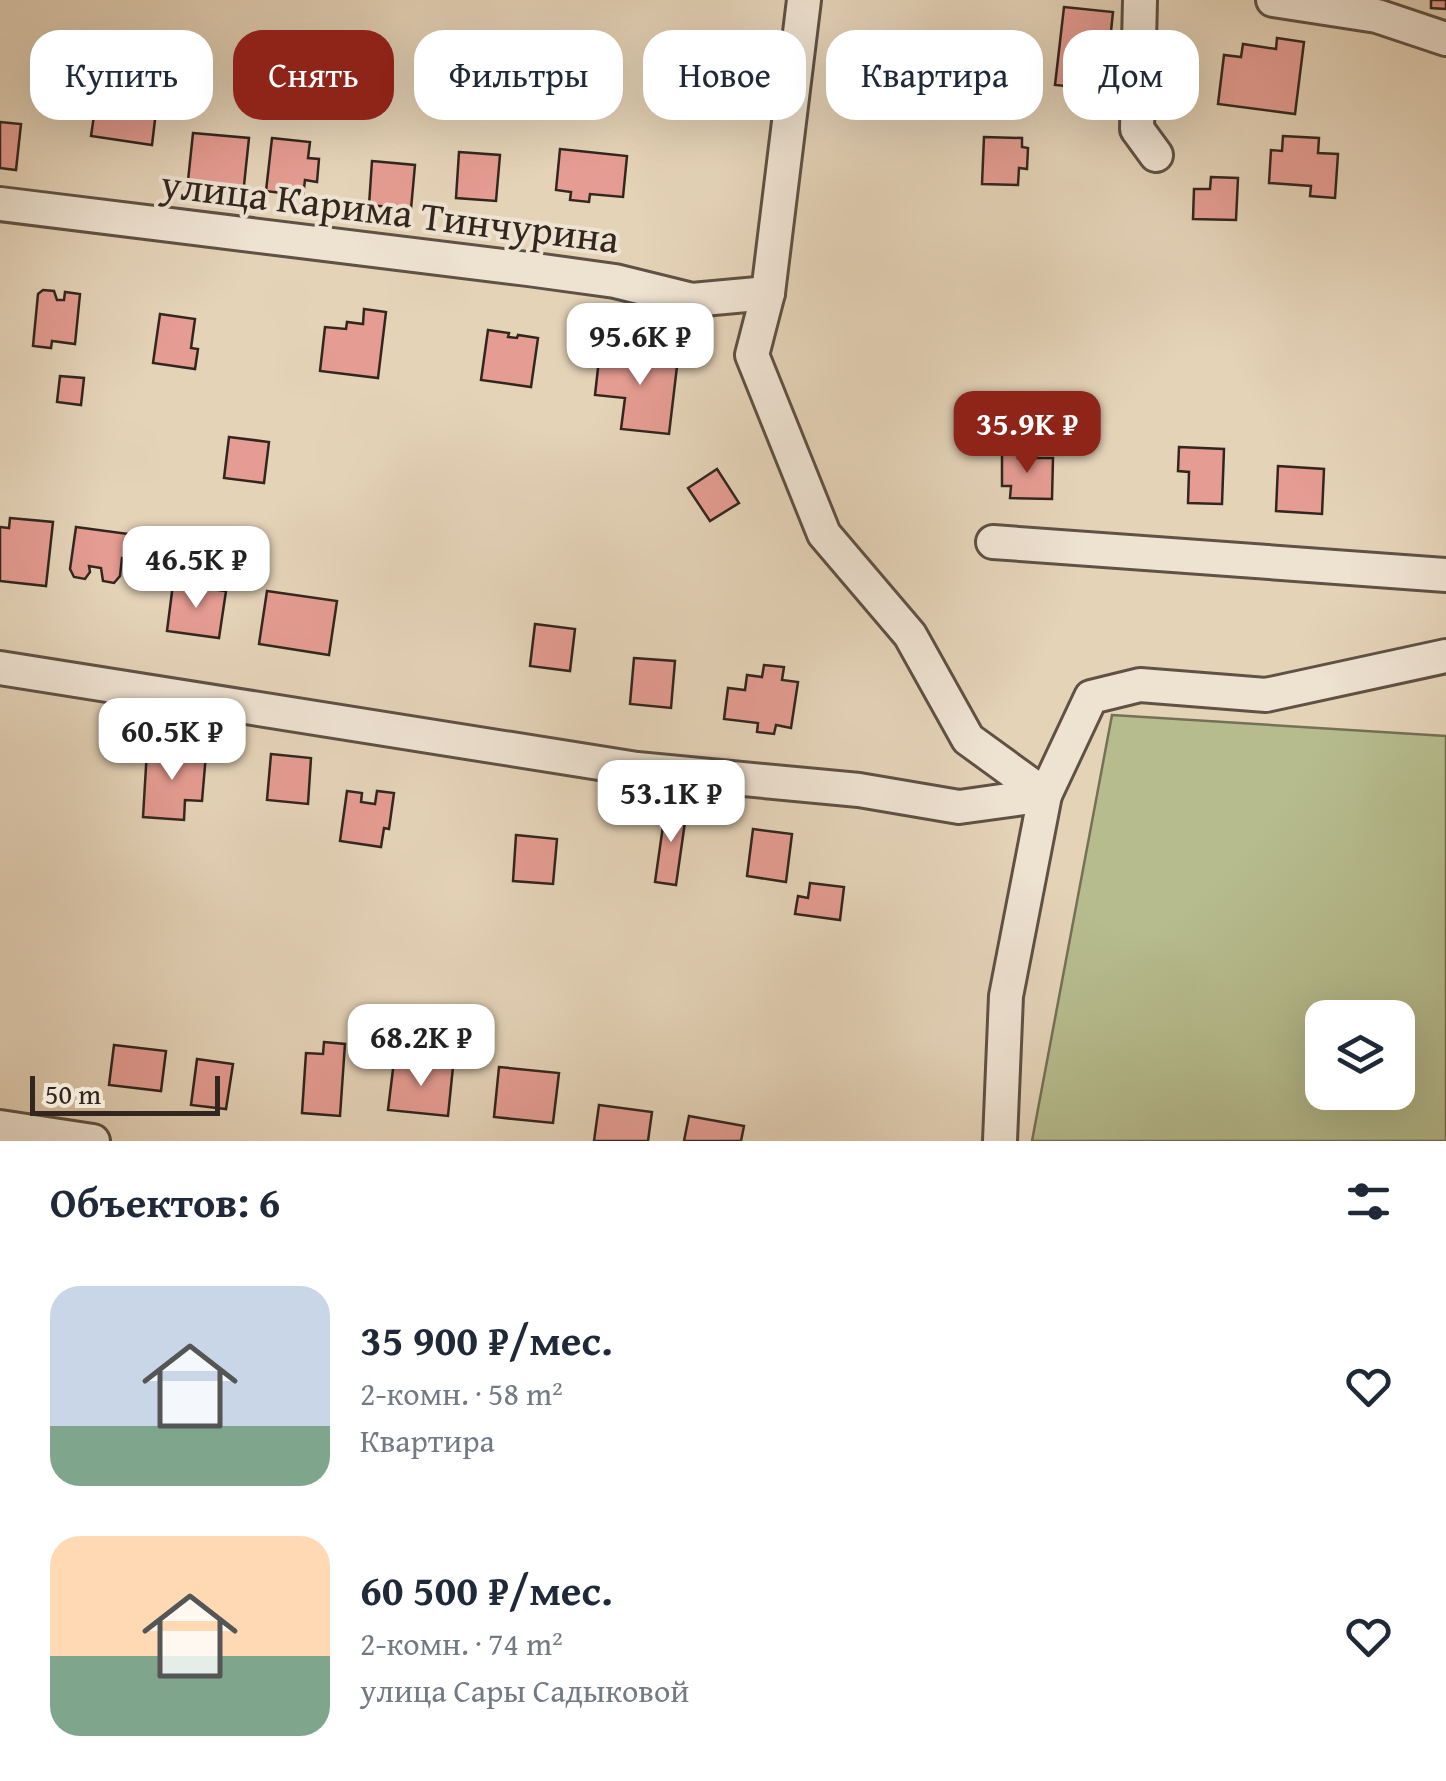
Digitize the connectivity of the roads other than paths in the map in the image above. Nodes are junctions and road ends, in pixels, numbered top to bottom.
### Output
1 (804, 0) edge
2 (1140, 0) edge
3 (1273, 0) edge
4 (1446, 38) edge
5 (1156, 155) dead end
6 (0, 204) edge
7 (768, 292) junction
8 (992, 542) dead end
9 (1446, 576) edge
10 (1446, 656) edge
11 (0, 668) edge
12 (1045, 796) junction
13 (0, 1128) edge
14 (93, 1141) edge
15 (1000, 1141) edge

1 - 7 street
2 - 5 street
3 - 4 street
6 - 7 street, улица Карима Тинчурина
7 - 12 street
8 - 9 street
10 - 12 street
11 - 12 street
12 - 15 street
13 - 14 street

